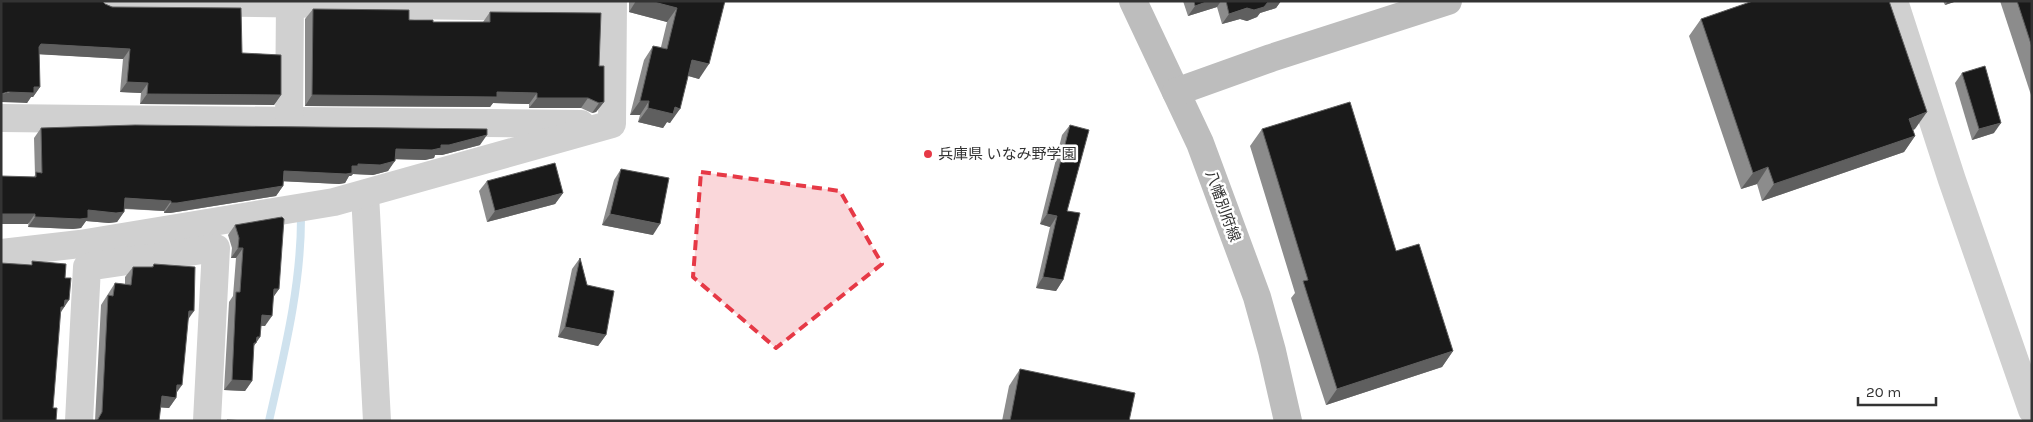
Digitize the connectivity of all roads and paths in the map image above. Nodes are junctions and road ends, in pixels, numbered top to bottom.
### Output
1 (106, 1) edge
2 (1133, 1) edge
3 (1447, 1) edge
4 (1894, 1) edge
5 (290, 3) edge
6 (612, 5) edge
7 (1176, 92) junction
8 (1, 118) edge
9 (289, 121) junction
10 (612, 124) junction
11 (365, 194) junction
12 (1, 254) edge
13 (2032, 410) edge
14 (203, 418) edge
15 (79, 421) edge
16 (377, 421) edge
17 (1288, 421) edge

1 - 5 street
2 - 7 main road, 八幡別府線
3 - 7 main road
4 - 13 street
5 - 6 street
5 - 9 street
6 - 10 street
7 - 17 main road, 八幡別府線
8 - 9 street
9 - 10 street
10 - 11 street
11 - 12 street
11 - 16 street
14 - 15 street

